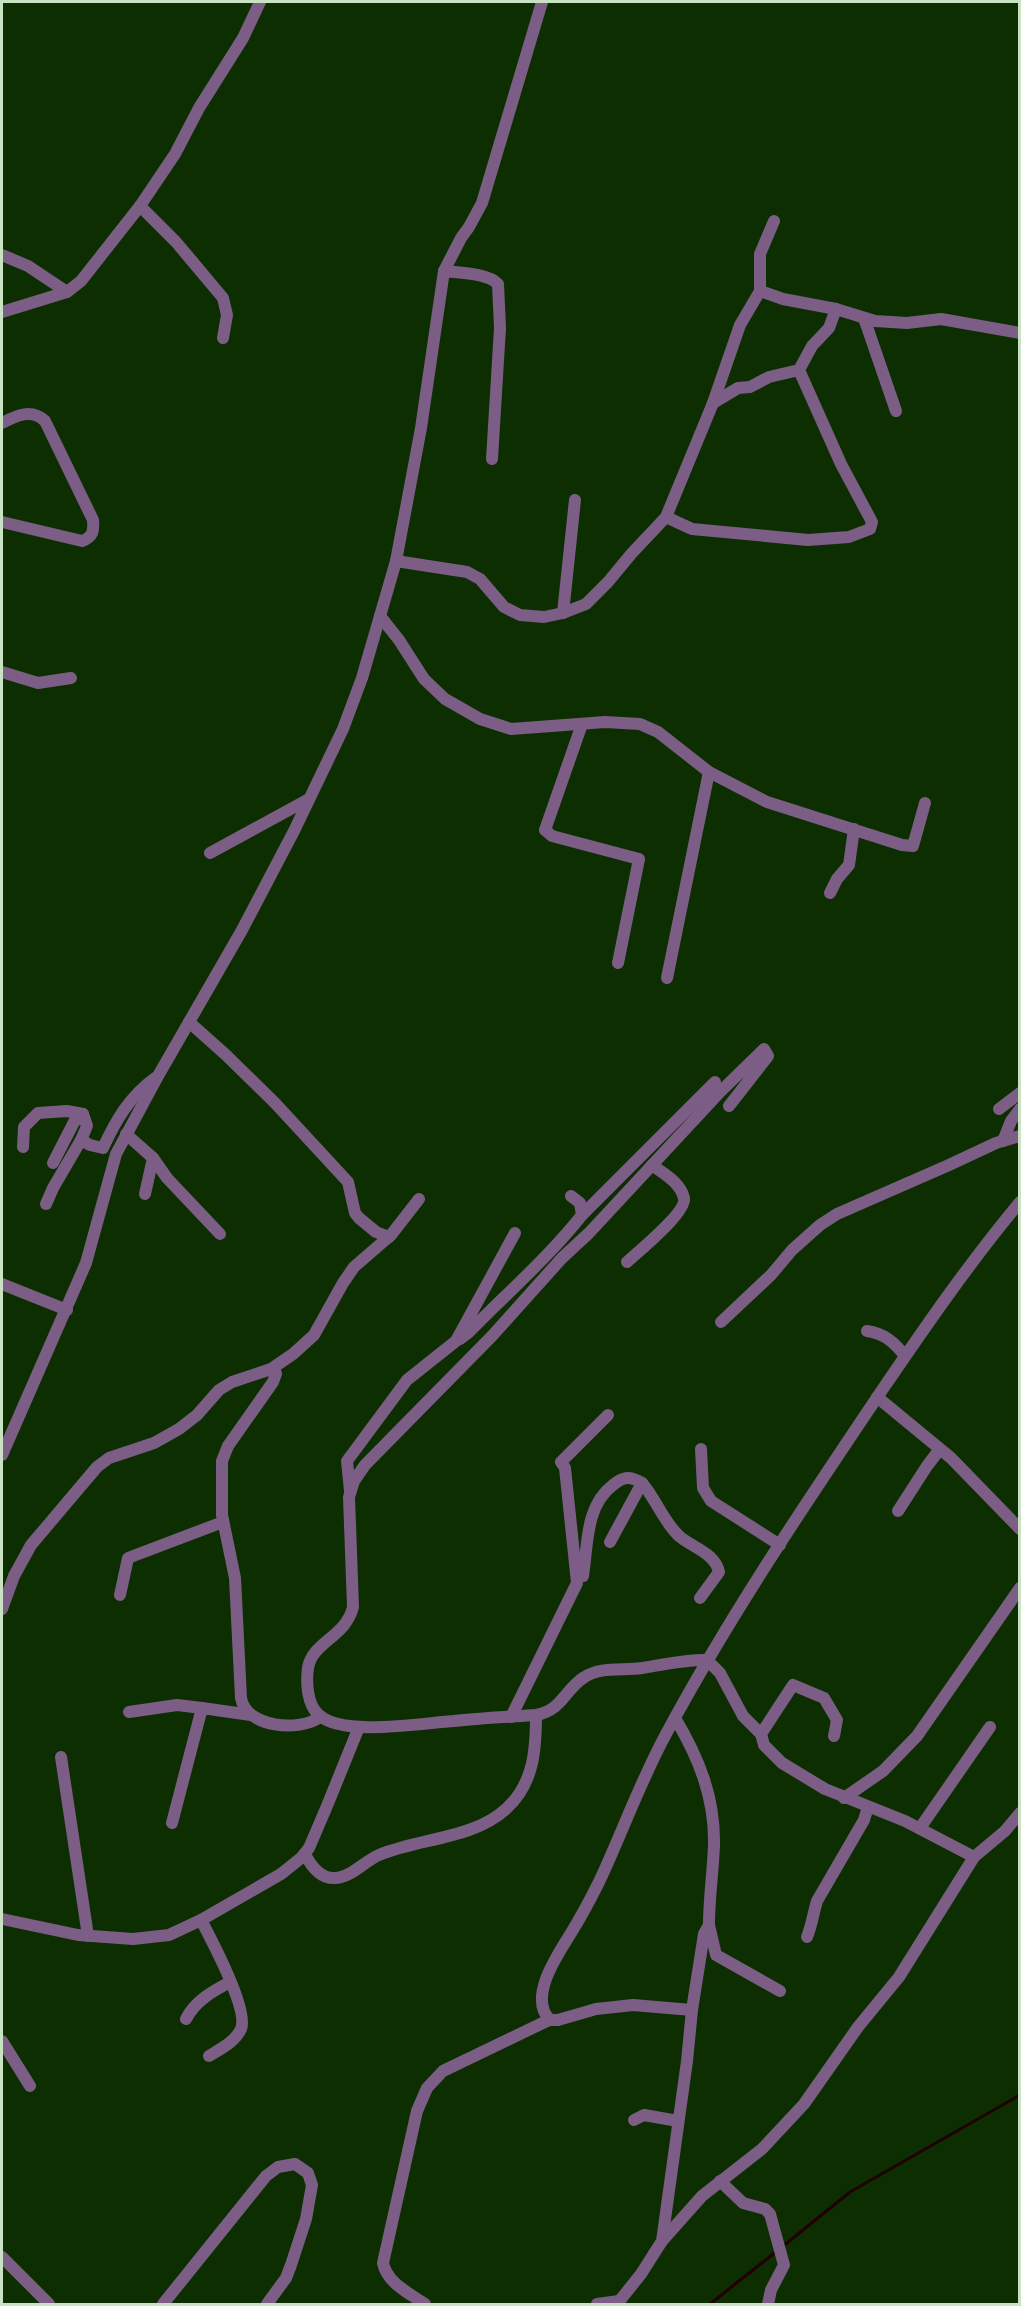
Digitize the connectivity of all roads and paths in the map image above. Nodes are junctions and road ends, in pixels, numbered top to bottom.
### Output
1 (260, 2) edge
2 (542, 2) edge
3 (140, 206) junction
4 (774, 221) dead end
5 (2, 255) edge
6 (444, 271) junction
7 (760, 291) junction
8 (67, 292) junction
9 (836, 309) junction
10 (2, 312) edge
11 (864, 318) junction
12 (1020, 333) edge
13 (223, 338) dead end
14 (799, 370) junction
15 (713, 403) junction
16 (896, 411) dead end
17 (2, 423) edge
18 (492, 459) dead end
19 (575, 500) dead end
20 (666, 517) junction
21 (2, 522) edge
22 (396, 561) junction
23 (563, 613) junction
24 (380, 616) junction
25 (2, 672) edge
26 (71, 678) dead end
27 (582, 724) junction
28 (709, 772) junction
29 (309, 799) junction
30 (926, 802) dead end
31 (854, 829) junction
32 (210, 853) dead end
33 (830, 893) dead end
34 (618, 963) dead end
35 (667, 978) dead end
36 (189, 1022) junction
37 (158, 1076) junction
38 (715, 1082) dead end
39 (1020, 1094) edge
40 (729, 1106) dead end
41 (999, 1109) dead end
42 (1020, 1109) edge
43 (83, 1114) junction
44 (126, 1134) junction
45 (1019, 1135) edge
46 (81, 1140) junction
47 (1003, 1141) junction
48 (23, 1147) dead end
49 (153, 1158) junction
50 (54, 1163) dead end
51 (652, 1165) junction
52 (145, 1194) dead end
53 (571, 1196) dead end
54 (419, 1199) dead end
55 (46, 1204) dead end
56 (1017, 1211) edge
57 (582, 1215) junction
58 (514, 1233) dead end
59 (220, 1234) dead end
60 (389, 1237) junction
61 (627, 1262) dead end
62 (2, 1284) edge
63 (67, 1310) junction
64 (722, 1322) dead end
65 (867, 1331) dead end
66 (456, 1341) junction
67 (904, 1356) junction
68 (274, 1367) junction
69 (877, 1397) junction
70 (608, 1415) dead end
71 (701, 1449) dead end
72 (940, 1449) junction
73 (2, 1455) edge
74 (642, 1483) junction
75 (350, 1492) junction
76 (898, 1511) dead end
77 (223, 1522) junction
78 (1020, 1529) edge
79 (610, 1542) dead end
80 (780, 1545) junction
81 (576, 1576) junction
82 (1020, 1587) edge
83 (120, 1595) dead end
84 (700, 1598) dead end
85 (2, 1609) edge
86 (707, 1660) junction
87 (202, 1708) junction
88 (129, 1712) dead end
89 (250, 1715) junction
90 (536, 1715) junction
91 (320, 1717) junction
92 (511, 1717) junction
93 (675, 1718) junction
94 (358, 1726) junction
95 (990, 1727) dead end
96 (761, 1734) junction
97 (834, 1736) dead end
98 (61, 1757) dead end
99 (844, 1797) junction
100 (868, 1807) junction
101 (1020, 1813) edge
102 (172, 1823) dead end
103 (920, 1828) junction
104 (305, 1854) junction
105 (974, 1857) junction
106 (2, 1919) edge
107 (201, 1920) junction
108 (709, 1925) junction
109 (88, 1936) junction
110 (807, 1937) dead end
111 (230, 1982) junction
112 (780, 1991) dead end
113 (692, 2010) junction
114 (186, 2019) dead end
115 (549, 2020) junction
116 (2, 2041) edge
117 (208, 2056) dead end
118 (30, 2086) dead end
119 (634, 2120) dead end
120 (678, 2121) junction
121 (720, 2181) junction
122 (662, 2241) junction
123 (2, 2257) edge
124 (618, 2303) edge
125 (49, 2304) edge
126 (163, 2304) edge
127 (267, 2304) edge
128 (425, 2304) edge
129 (597, 2304) edge
130 (768, 2304) edge

1 - 3 street
2 - 6 street
3 - 8 street
3 - 13 street
4 - 7 street
5 - 8 street
6 - 18 street
6 - 22 street
7 - 9 street
7 - 15 street
8 - 10 street
9 - 11 street
9 - 14 street
11 - 12 street
11 - 16 street
14 - 15 street
14 - 20 street
15 - 20 street
17 - 21 street
19 - 23 street
20 - 23 street
22 - 23 street
22 - 24 street
24 - 27 street
24 - 29 street
25 - 26 street
27 - 28 street
27 - 34 street
28 - 31 street
28 - 35 street
29 - 32 street
29 - 36 street
30 - 31 street
31 - 33 street
36 - 37 street
36 - 60 street
37 - 44 street
37 - 46 street
38 - 57 street
39 - 41 street
40 - 51 street
42 - 47 street
43 - 46 street
43 - 48 street
43 - 50 street
44 - 49 street
44 - 63 street
45 - 47 street
46 - 55 street
47 - 64 street
49 - 52 street
49 - 59 street
51 - 61 street
51 - 75 street
53 - 57 street
54 - 60 street
56 - 67 street
57 - 66 street
58 - 66 street
60 - 68 street
62 - 63 street
63 - 73 street
65 - 67 street
66 - 75 street
67 - 69 street
68 - 77 street
68 - 85 street
69 - 72 street
69 - 80 street
70 - 81 street
71 - 80 street
72 - 76 street
72 - 78 street
74 - 79 street
74 - 81 street
74 - 84 street
75 - 91 street
77 - 83 street
77 - 89 street
80 - 86 street
81 - 92 street
82 - 99 street
86 - 90 street
86 - 93 street
86 - 96 street
87 - 88 street
87 - 89 street
87 - 102 street
89 - 91 street
90 - 92 street
90 - 104 street
91 - 94 street
92 - 94 street
93 - 108 street
93 - 115 street
94 - 104 street
95 - 103 street
96 - 97 street
96 - 99 street
98 - 109 street
99 - 100 street
100 - 103 street
100 - 110 street
101 - 105 street
103 - 105 street
104 - 107 street
105 - 121 street
106 - 109 street
107 - 109 street
107 - 111 street
108 - 112 street
108 - 113 street
111 - 114 street
111 - 117 street
113 - 115 street
113 - 120 street
115 - 128 street
116 - 118 street
119 - 120 street
120 - 122 street
121 - 122 street
121 - 130 street
122 - 124 street
123 - 125 street
124 - 129 street
126 - 127 street

